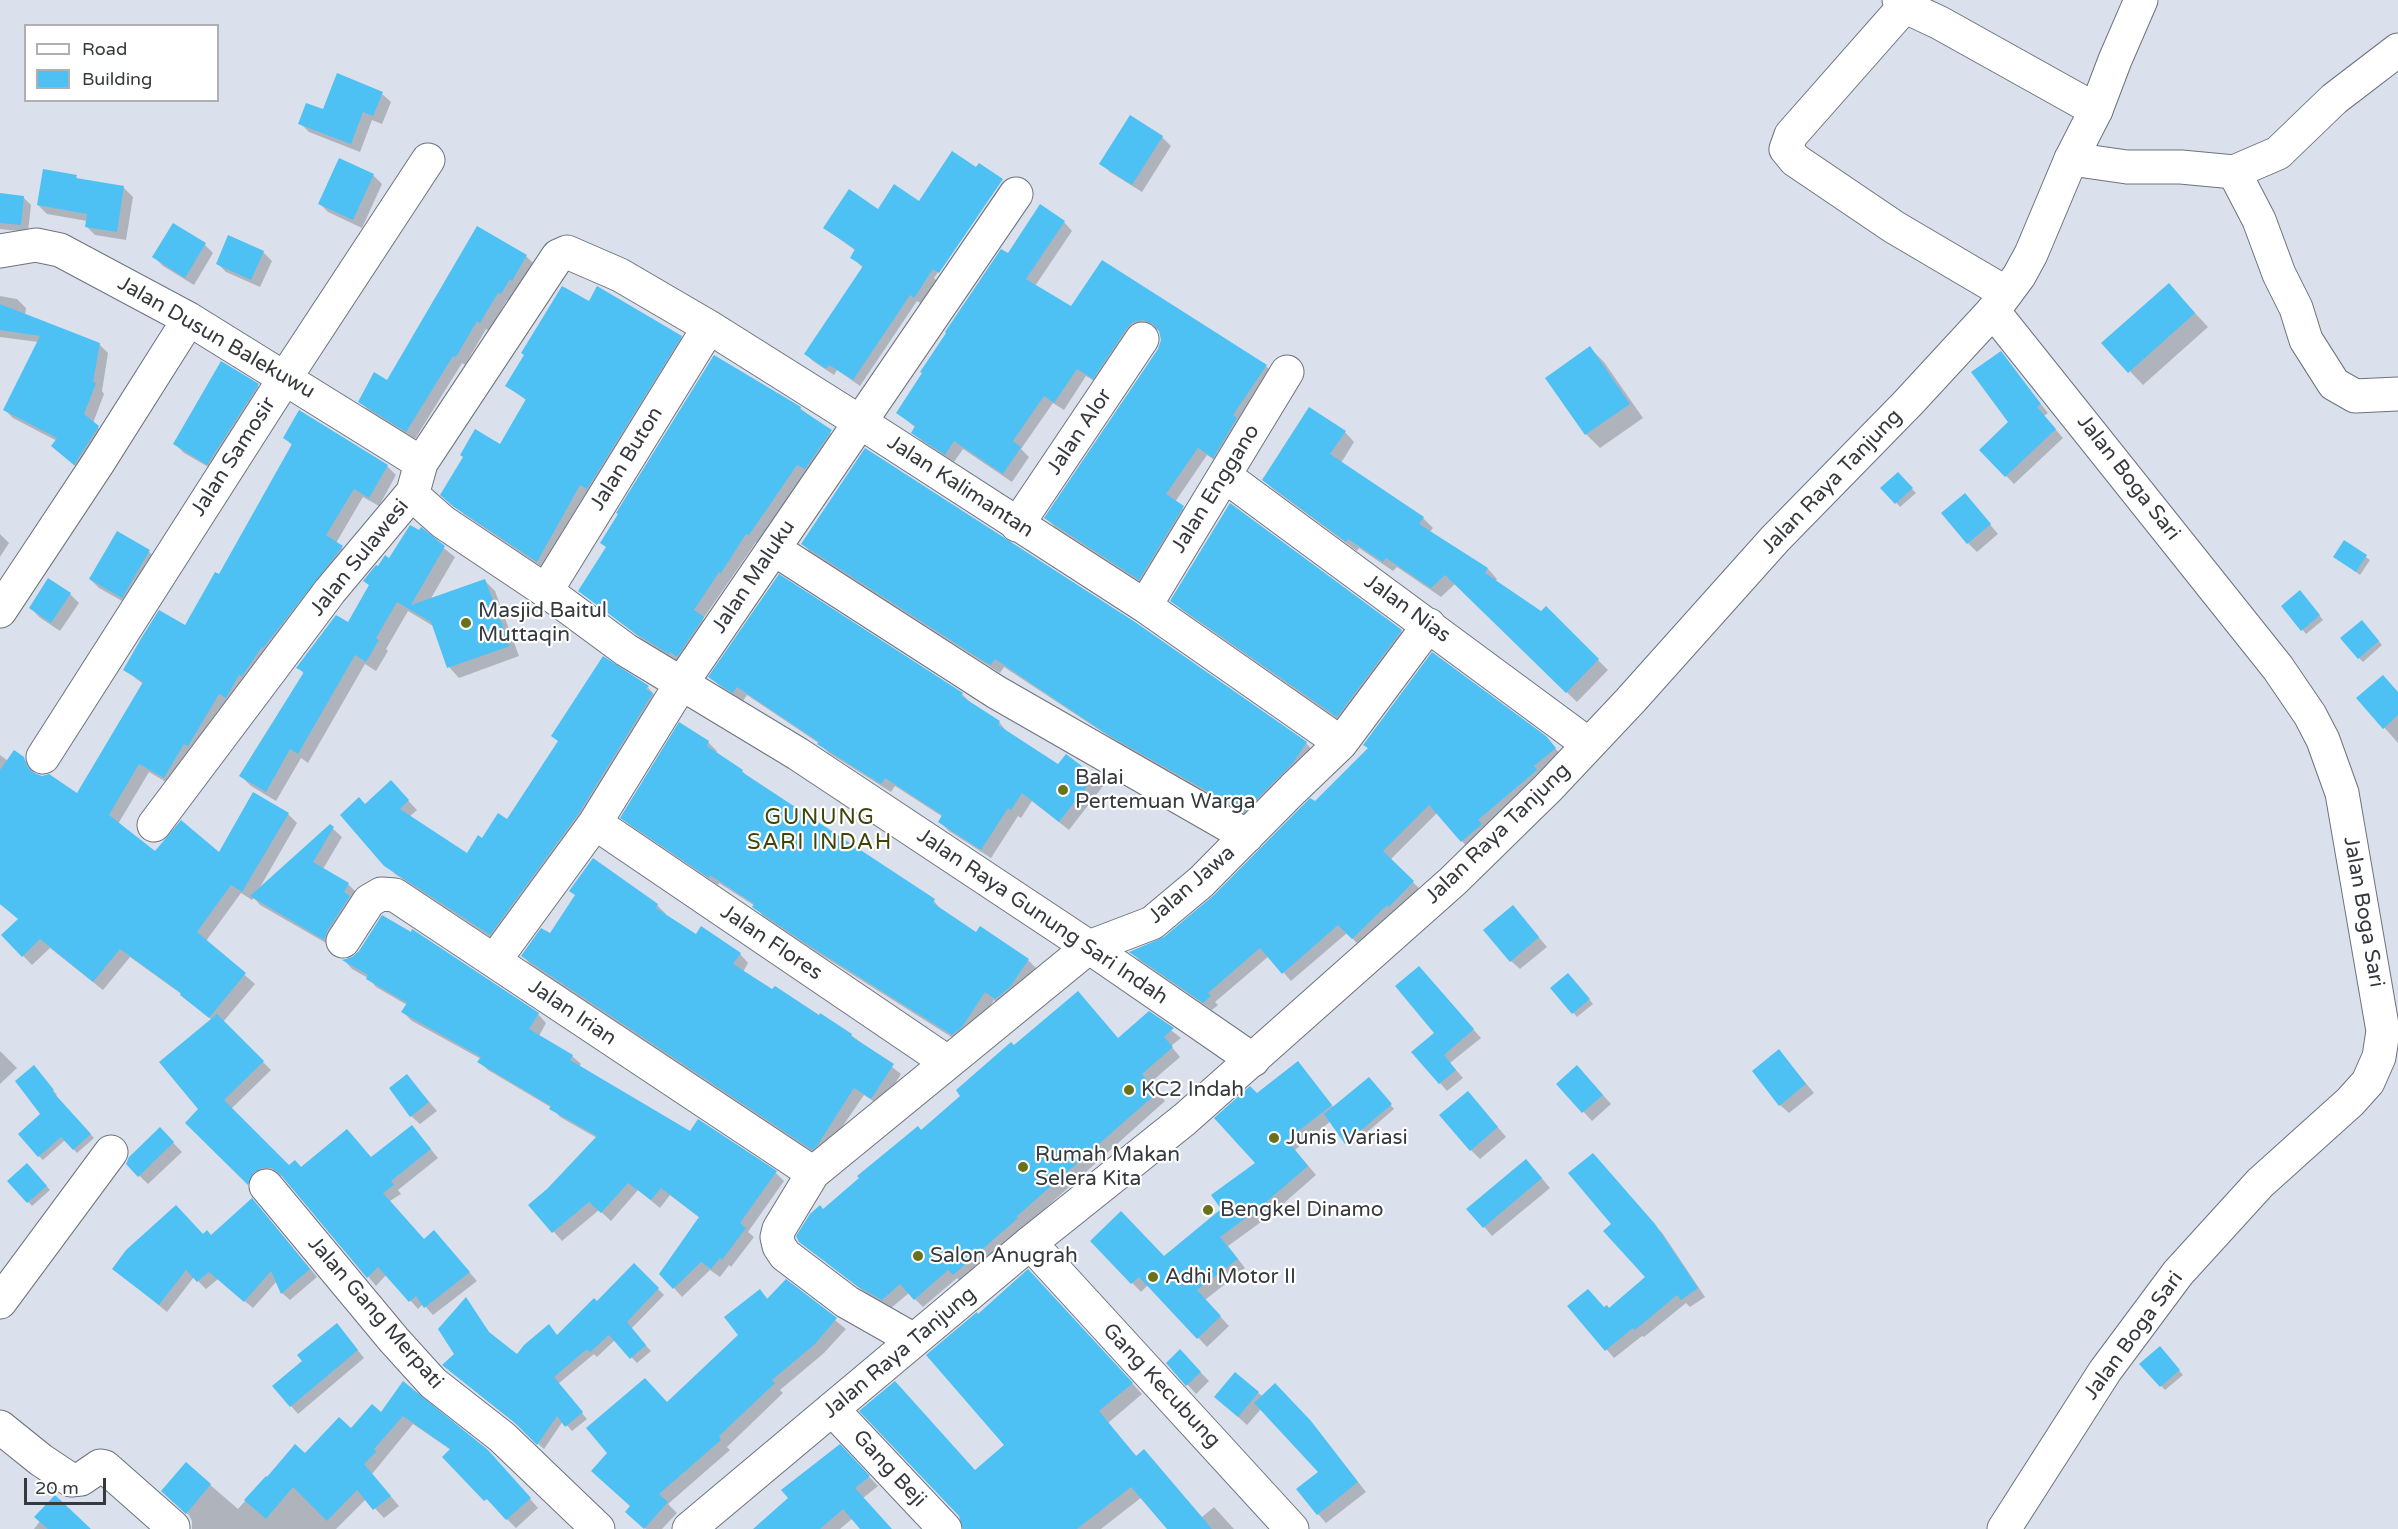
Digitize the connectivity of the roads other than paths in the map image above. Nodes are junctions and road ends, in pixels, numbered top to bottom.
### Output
1 (2141, 0) edge
2 (1905, 2) edge
3 (2398, 50) edge
4 (2096, 110) junction
5 (2071, 159) junction
6 (428, 160) dead end
7 (2234, 172) junction
8 (1016, 194) dead end
9 (0, 251) edge
10 (567, 252) joint
11 (1999, 302) junction
12 (189, 319) junction
13 (709, 327) junction
14 (1142, 339) dead end
15 (1287, 372) dead end
16 (285, 378) junction
17 (2398, 394) edge
18 (860, 422) junction
19 (1225, 476) junction
20 (417, 478) junction
21 (1017, 525) junction
22 (774, 549) junction
23 (546, 591) junction
24 (1145, 606) junction
25 (0, 610) edge
26 (1429, 625) junction
27 (681, 684) junction
28 (1341, 743) junction
29 (1588, 744) junction
30 (44, 757) dead end
31 (595, 823) junction
32 (154, 825) dead end
33 (1248, 836) junction
34 (343, 941) dead end
35 (1089, 947) junction
36 (494, 961) junction
37 (1253, 1060) junction
38 (947, 1062) junction
39 (111, 1152) dead end
40 (813, 1173) junction
41 (266, 1186) dead end
42 (1030, 1244) junction
43 (0, 1302) edge
44 (914, 1340) junction
45 (832, 1409) junction
46 (0, 1426) edge
47 (173, 1527) dead end
48 (598, 1529) edge
49 (690, 1529) edge
50 (945, 1529) edge
51 (1292, 1529) edge
52 (2004, 1529) edge

1 - 4 street, Jalan Raya Tanjung
2 - 4 street
2 - 11 street
3 - 7 street
4 - 5 street, Jalan Raya Tanjung
5 - 7 street
5 - 11 street, Jalan Raya Tanjung
6 - 16 street, Jalan Samosir
7 - 17 street
8 - 18 street, Jalan Maluku
9 - 12 street, Jalan Dusun Balekuwu
10 - 13 street, Jalan Kalimantan
10 - 20 street, Jalan Sulawesi
11 - 29 street, Jalan Raya Tanjung
11 - 52 street, Jalan Boga Sari
12 - 16 street, Jalan Dusun Balekuwu
12 - 25 street
13 - 18 street, Jalan Kalimantan
13 - 23 street, Jalan Buton
14 - 21 street, Jalan Alor
15 - 19 street, Jalan Enggano
16 - 20 street, Jalan Dusun Balekuwu
16 - 30 street, Jalan Samosir
18 - 21 street, Jalan Kalimantan
18 - 22 street, Jalan Maluku
19 - 24 street, Jalan Enggano
19 - 26 street, Jalan Nias
20 - 23 street, Jalan Raya Gunung Sari Indah
20 - 32 street, Jalan Sulawesi
21 - 24 street, Jalan Kalimantan
22 - 27 street, Jalan Maluku
22 - 33 street
23 - 27 street, Jalan Raya Gunung Sari Indah
24 - 28 street, Jalan Kalimantan
26 - 28 street, Jalan Jawa
26 - 29 street, Jalan Nias
27 - 31 street, Jalan Maluku
27 - 35 street, Jalan Raya Gunung Sari Indah
28 - 33 street, Jalan Jawa
29 - 37 street, Jalan Raya Tanjung
31 - 36 street, Jalan Maluku
31 - 38 street, Jalan Flores
33 - 35 street, Jalan Jawa
34 - 36 street, Jalan Irian
35 - 37 street, Jalan Raya Gunung Sari Indah
35 - 38 street, Jalan Jawa
36 - 40 street, Jalan Irian
37 - 42 street, Jalan Raya Tanjung
38 - 40 street, Jalan Jawa
39 - 43 street
40 - 44 street, Jalan Jawa
41 - 48 street, Jalan Gang Merpati
42 - 44 street, Jalan Raya Tanjung
42 - 51 street, Gang Kecubung
44 - 45 street, Jalan Raya Tanjung
45 - 49 street, Jalan Raya Tanjung
45 - 50 street, Gang Beji
46 - 47 street

